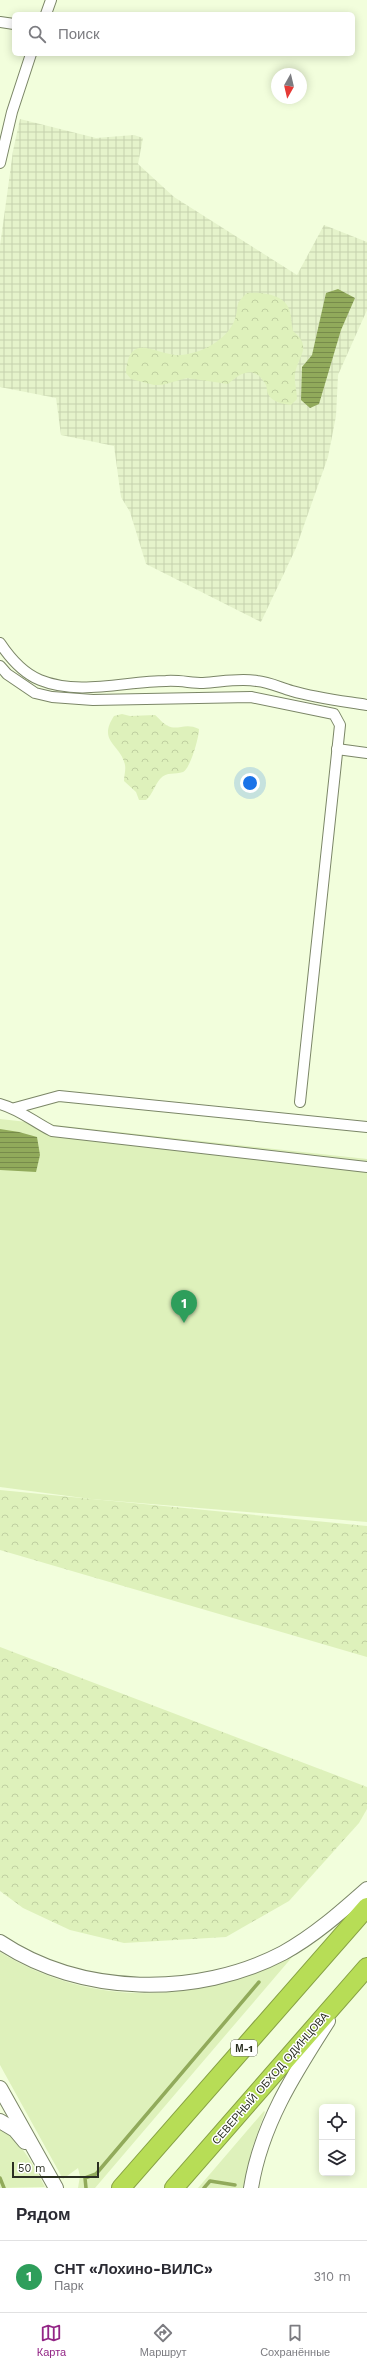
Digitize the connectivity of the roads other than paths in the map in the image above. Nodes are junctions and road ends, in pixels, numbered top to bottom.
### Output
1 (51, 0) edge
2 (47, 12) edge
3 (0, 22) edge
4 (12, 24) edge
5 (30, 56) edge
6 (4, 125) edge
7 (0, 163) edge
8 (0, 644) edge
9 (0, 666) edge
10 (367, 705) edge
11 (337, 749) junction
12 (367, 753) edge
13 (300, 1102) dead end
14 (0, 1104) edge
15 (15, 1108) junction
16 (367, 1127) edge
17 (367, 1166) edge
18 (367, 1889) edge
19 (367, 1907) edge
20 (0, 1942) edge
21 (367, 1967) edge
22 (352, 1985) junction
23 (0, 2088) edge
24 (0, 2121) edge
25 (43, 2164) junction
26 (56, 2188) edge
27 (121, 2188) edge
28 (174, 2188) edge
29 (250, 2188) edge

1 - 2 street
3 - 4 street
5 - 6 street
6 - 7 street
8 - 10 street
9 - 11 street
11 - 12 street
11 - 13 street
14 - 15 street
15 - 16 street
15 - 17 street
18 - 20 street
19 - 27 highway, М-1
21 - 22 highway, СЕВЕРНЫЙ ОБХОД ОДИНЦОВА
22 - 28 highway, СЕВЕРНЫЙ ОБХОД ОДИНЦОВА
22 - 29 street
23 - 25 street
24 - 25 street
25 - 26 street

